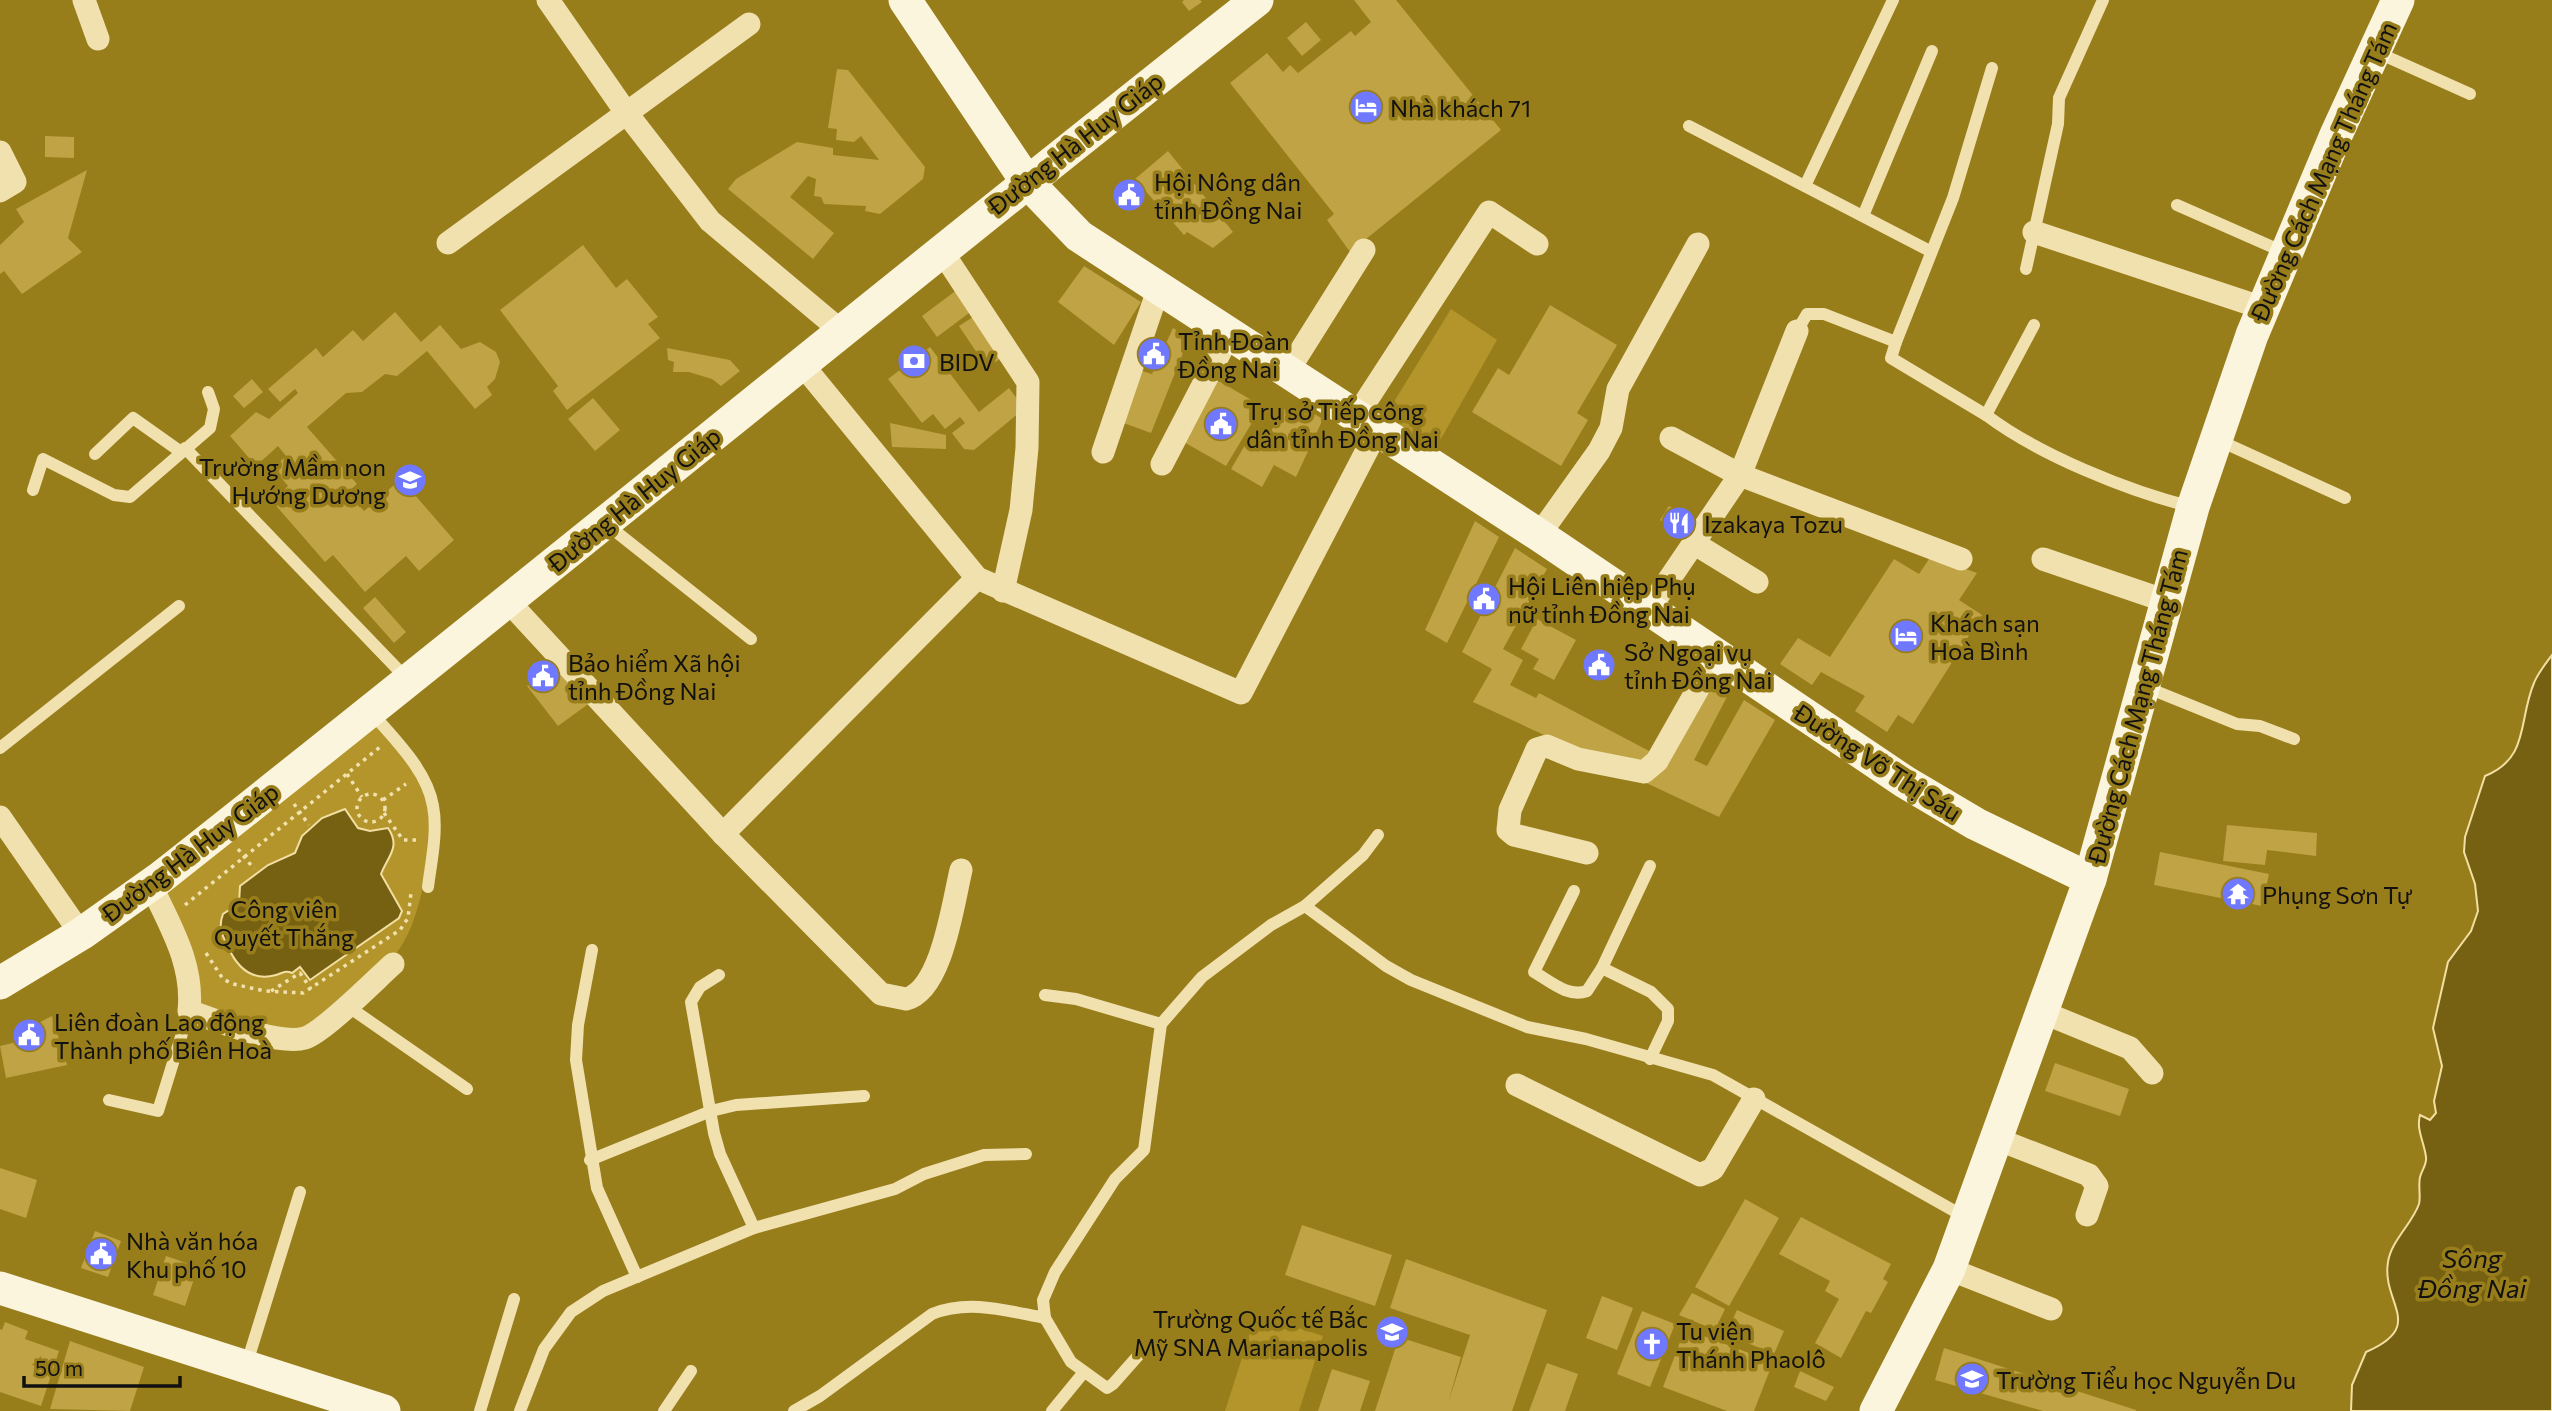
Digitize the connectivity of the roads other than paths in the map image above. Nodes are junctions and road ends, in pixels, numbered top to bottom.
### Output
1 (84, 0) edge
2 (548, 0) edge
3 (905, 0) edge
4 (1257, 0) edge
5 (1893, 0) edge
6 (2103, 0) edge
7 (2398, 0) edge
8 (749, 24) dead end
9 (98, 39) dead end
10 (1931, 51) dead end
11 (2374, 51) junction
12 (1992, 68) dead end
13 (2470, 94) dead end
14 (625, 111) junction
15 (1689, 126) dead end
16 (0, 152) edge
17 (1027, 182) junction
18 (1805, 186) junction
19 (0, 191) edge
20 (2177, 205) dead end
21 (1863, 216) junction
22 (2034, 232) junction
23 (448, 243) dead end
24 (1538, 244) dead end
25 (1698, 244) dead end
26 (941, 250) junction
27 (1364, 250) dead end
28 (1930, 251) junction
29 (2286, 253) junction
30 (2026, 269) dead end
31 (1159, 287) junction
32 (2263, 308) junction
33 (2034, 325) dead end
34 (840, 330) junction
35 (1797, 331) joint
36 (1230, 333) junction
37 (1896, 342) junction
38 (801, 363) junction
39 (1288, 371) junction
40 (208, 392) dead end
41 (1986, 415) junction
42 (1367, 422) junction
43 (1671, 438) dead end
44 (2214, 438) junction
45 (183, 450) junction
46 (1103, 452) dead end
47 (95, 454) dead end
48 (1162, 464) dead end
49 (1740, 475) junction
50 (33, 491) dead end
51 (2345, 498) dead end
52 (2193, 507) junction
53 (605, 523) junction
54 (1539, 535) junction
55 (1695, 544) junction
56 (1961, 559) dead end
57 (2043, 559) dead end
58 (977, 578) junction
59 (1757, 582) dead end
60 (1003, 591) junction
61 (508, 601) junction
62 (2166, 601) junction
63 (179, 606) dead end
64 (1649, 609) junction
65 (751, 639) dead end
66 (1717, 655) junction
67 (410, 681) junction
68 (2143, 686) junction
69 (371, 712) junction
70 (2294, 739) dead end
71 (0, 748) edge
72 (0, 817) edge
73 (723, 834) junction
74 (1378, 835) dead end
75 (1587, 853) dead end
76 (1650, 866) dead end
77 (961, 870) dead end
78 (2090, 879) junction
79 (428, 887) dead end
80 (1574, 891) dead end
81 (164, 894) junction
82 (1305, 905) junction
83 (81, 934) junction
84 (592, 950) dead end
85 (393, 964) dead end
86 (1602, 968) junction
87 (719, 975) dead end
88 (0, 983) edge
89 (1045, 995) dead end
90 (346, 1005) junction
91 (189, 1011) junction
92 (2042, 1012) junction
93 (1161, 1024) junction
94 (1650, 1059) junction
95 (2152, 1073) dead end
96 (1517, 1085) dead end
97 (467, 1089) dead end
98 (864, 1096) dead end
99 (1754, 1099) junction
100 (109, 1100) dead end
101 (710, 1111) junction
102 (1997, 1139) junction
103 (1026, 1154) dead end
104 (590, 1160) junction
105 (300, 1192) dead end
106 (2087, 1215) dead end
107 (1969, 1218) junction
108 (754, 1228) junction
109 (1950, 1269) junction
110 (637, 1277) junction
111 (0, 1288) edge
112 (514, 1299) dead end
113 (2051, 1309) dead end
114 (1045, 1318) junction
115 (1144, 1349) dead end
116 (246, 1366) junction
117 (691, 1371) dead end
118 (1084, 1372) junction
119 (384, 1411) edge
120 (480, 1411) edge
121 (520, 1411) edge
122 (664, 1411) edge
123 (794, 1411) edge
124 (1052, 1411) edge
125 (1876, 1411) edge

1 - 9 street
2 - 14 street
3 - 17 main road, Đường Võ Thị Sáu
4 - 17 main road, Đường Hà Huy Giáp
5 - 18 lane
6 - 22 lane
7 - 11 main road, Đường Cách Mạng Tháng Tám
8 - 14 street
10 - 21 lane
11 - 13 lane
11 - 29 main road, Đường Cách Mạng Tháng Tám
12 - 28 lane
14 - 23 street
14 - 34 street
15 - 18 lane
16 - 19 street
17 - 26 main road, Đường Hà Huy Giáp
17 - 31 main road, Đường Võ Thị Sáu
18 - 21 lane
20 - 29 lane
21 - 28 lane
22 - 30 lane
22 - 32 street
24 - 42 street
25 - 54 street
26 - 34 main road, Đường Hà Huy Giáp
26 - 60 street
27 - 39 street
28 - 37 lane
29 - 32 main road, Đường Cách Mạng Tháng Tám
31 - 36 main road, Đường Võ Thị Sáu
31 - 46 street
32 - 44 main road, Đường Cách Mạng Tháng Tám
33 - 41 lane
34 - 38 main road, Đường Hà Huy Giáp
35 - 37 lane
35 - 49 street
36 - 39 main road, Đường Võ Thị Sáu
36 - 48 street
37 - 41 lane
38 - 53 main road, Đường Hà Huy Giáp
38 - 58 street
39 - 42 main road, Đường Võ Thị Sáu
40 - 45 lane
41 - 52 lane
42 - 54 main road, Đường Võ Thị Sáu
42 - 60 street
43 - 49 street
44 - 51 lane
44 - 52 main road, Đường Cách Mạng Tháng Tám
45 - 47 lane
45 - 50 lane
45 - 67 lane
49 - 55 street
49 - 56 street
52 - 62 main road, Đường Cách Mạng Tháng Tám
53 - 61 main road, Đường Hà Huy Giáp
53 - 65 lane
54 - 64 main road, Đường Võ Thị Sáu
55 - 59 street
55 - 64 street
57 - 62 street
58 - 60 street
58 - 73 street
61 - 67 main road, Đường Hà Huy Giáp
61 - 73 street
62 - 68 main road, Đường Cách Mạng Tháng Tám
63 - 71 lane
64 - 66 main road, Đường Võ Thị Sáu
66 - 75 street
66 - 78 main road, Đường Võ Thị Sáu
67 - 69 main road, Đường Hà Huy Giáp
68 - 70 lane
68 - 78 main road, Đường Cách Mạng Tháng Tám
69 - 79 lane
69 - 81 main road, Đường Hà Huy Giáp
72 - 83 street
73 - 77 street
74 - 82 lane
76 - 86 lane
78 - 92 main road, Đường Cách Mạng Tháng Tám
80 - 86 lane
81 - 83 main road, Đường Hà Huy Giáp
81 - 91 street
82 - 93 lane
82 - 94 lane
83 - 88 main road, Đường Hà Huy Giáp
84 - 104 lane
85 - 90 street
86 - 94 lane
87 - 101 lane
89 - 93 lane
90 - 91 street
90 - 97 lane
91 - 100 lane
92 - 95 street
92 - 102 main road, Đường Cách Mạng Tháng Tám
93 - 114 lane
94 - 99 lane
96 - 99 street
98 - 101 lane
99 - 107 lane
101 - 104 lane
101 - 108 lane
102 - 106 street
102 - 107 main road, Đường Cách Mạng Tháng Tám
103 - 108 lane
104 - 110 lane
105 - 116 lane
107 - 109 main road, Đường Cách Mạng Tháng Tám
108 - 110 lane
109 - 113 street
109 - 125 main road, Đường Cách Mạng Tháng Tám
110 - 121 lane
111 - 116 main road
112 - 120 lane
114 - 118 lane
114 - 123 lane
115 - 118 lane
116 - 119 main road
117 - 122 lane
118 - 124 lane

